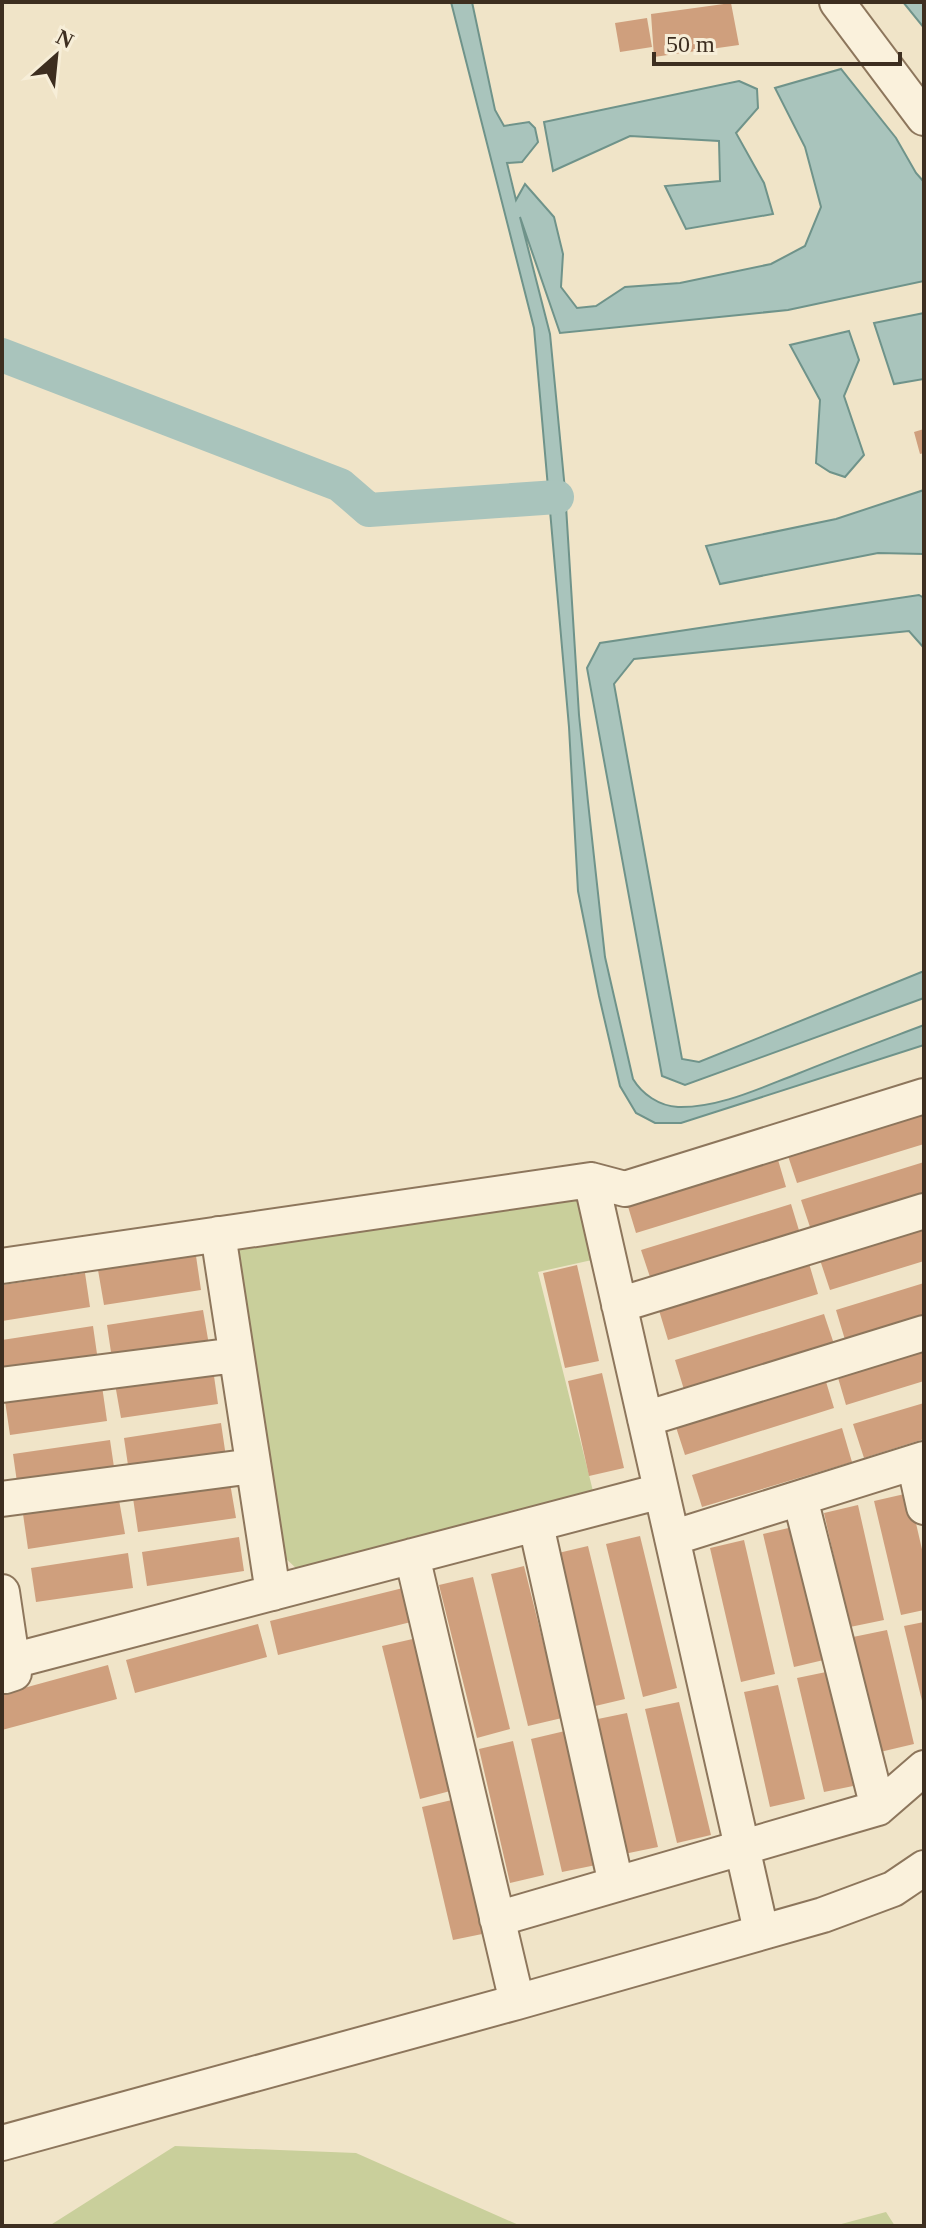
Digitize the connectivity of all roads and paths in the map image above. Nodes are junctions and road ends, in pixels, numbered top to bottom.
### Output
1 (837, 2) edge
2 (924, 118) edge
3 (924, 1096) edge
4 (591, 1180) junction
5 (924, 1211) edge
6 (218, 1234) junction
7 (2, 1266) edge
8 (619, 1305) junction
9 (924, 1333) edge
10 (236, 1355) junction
11 (2, 1385) edge
12 (645, 1419) junction
13 (919, 1460) edge
14 (253, 1466) junction
15 (661, 1491) junction
16 (800, 1498) junction
17 (2, 1499) edge
18 (924, 1507) edge
19 (536, 1525) junction
20 (672, 1538) junction
21 (412, 1556) junction
22 (2, 1592) edge
23 (273, 1593) junction
24 (7, 1669) edge
25 (924, 1768) edge
26 (878, 1808) junction
27 (742, 1848) junction
28 (924, 1868) edge
29 (616, 1884) junction
30 (497, 1919) junction
31 (761, 1931) junction
32 (517, 2002) junction
33 (2, 2143) edge

1 - 2 street
3 - 4 street
4 - 6 street
4 - 8 street
5 - 8 street
6 - 7 street
6 - 10 street
8 - 12 street
9 - 12 street
10 - 11 street
10 - 14 street
12 - 15 street
13 - 16 street
13 - 18 street
14 - 17 street
14 - 23 street
15 - 19 street
15 - 20 street
16 - 20 street
16 - 26 street
19 - 21 street
19 - 29 street
20 - 27 street
21 - 23 street
21 - 30 street
22 - 24 street
23 - 24 street
25 - 26 street
26 - 27 street
27 - 29 street
27 - 31 street
28 - 31 street
29 - 30 street
30 - 32 street
31 - 32 street
32 - 33 street

